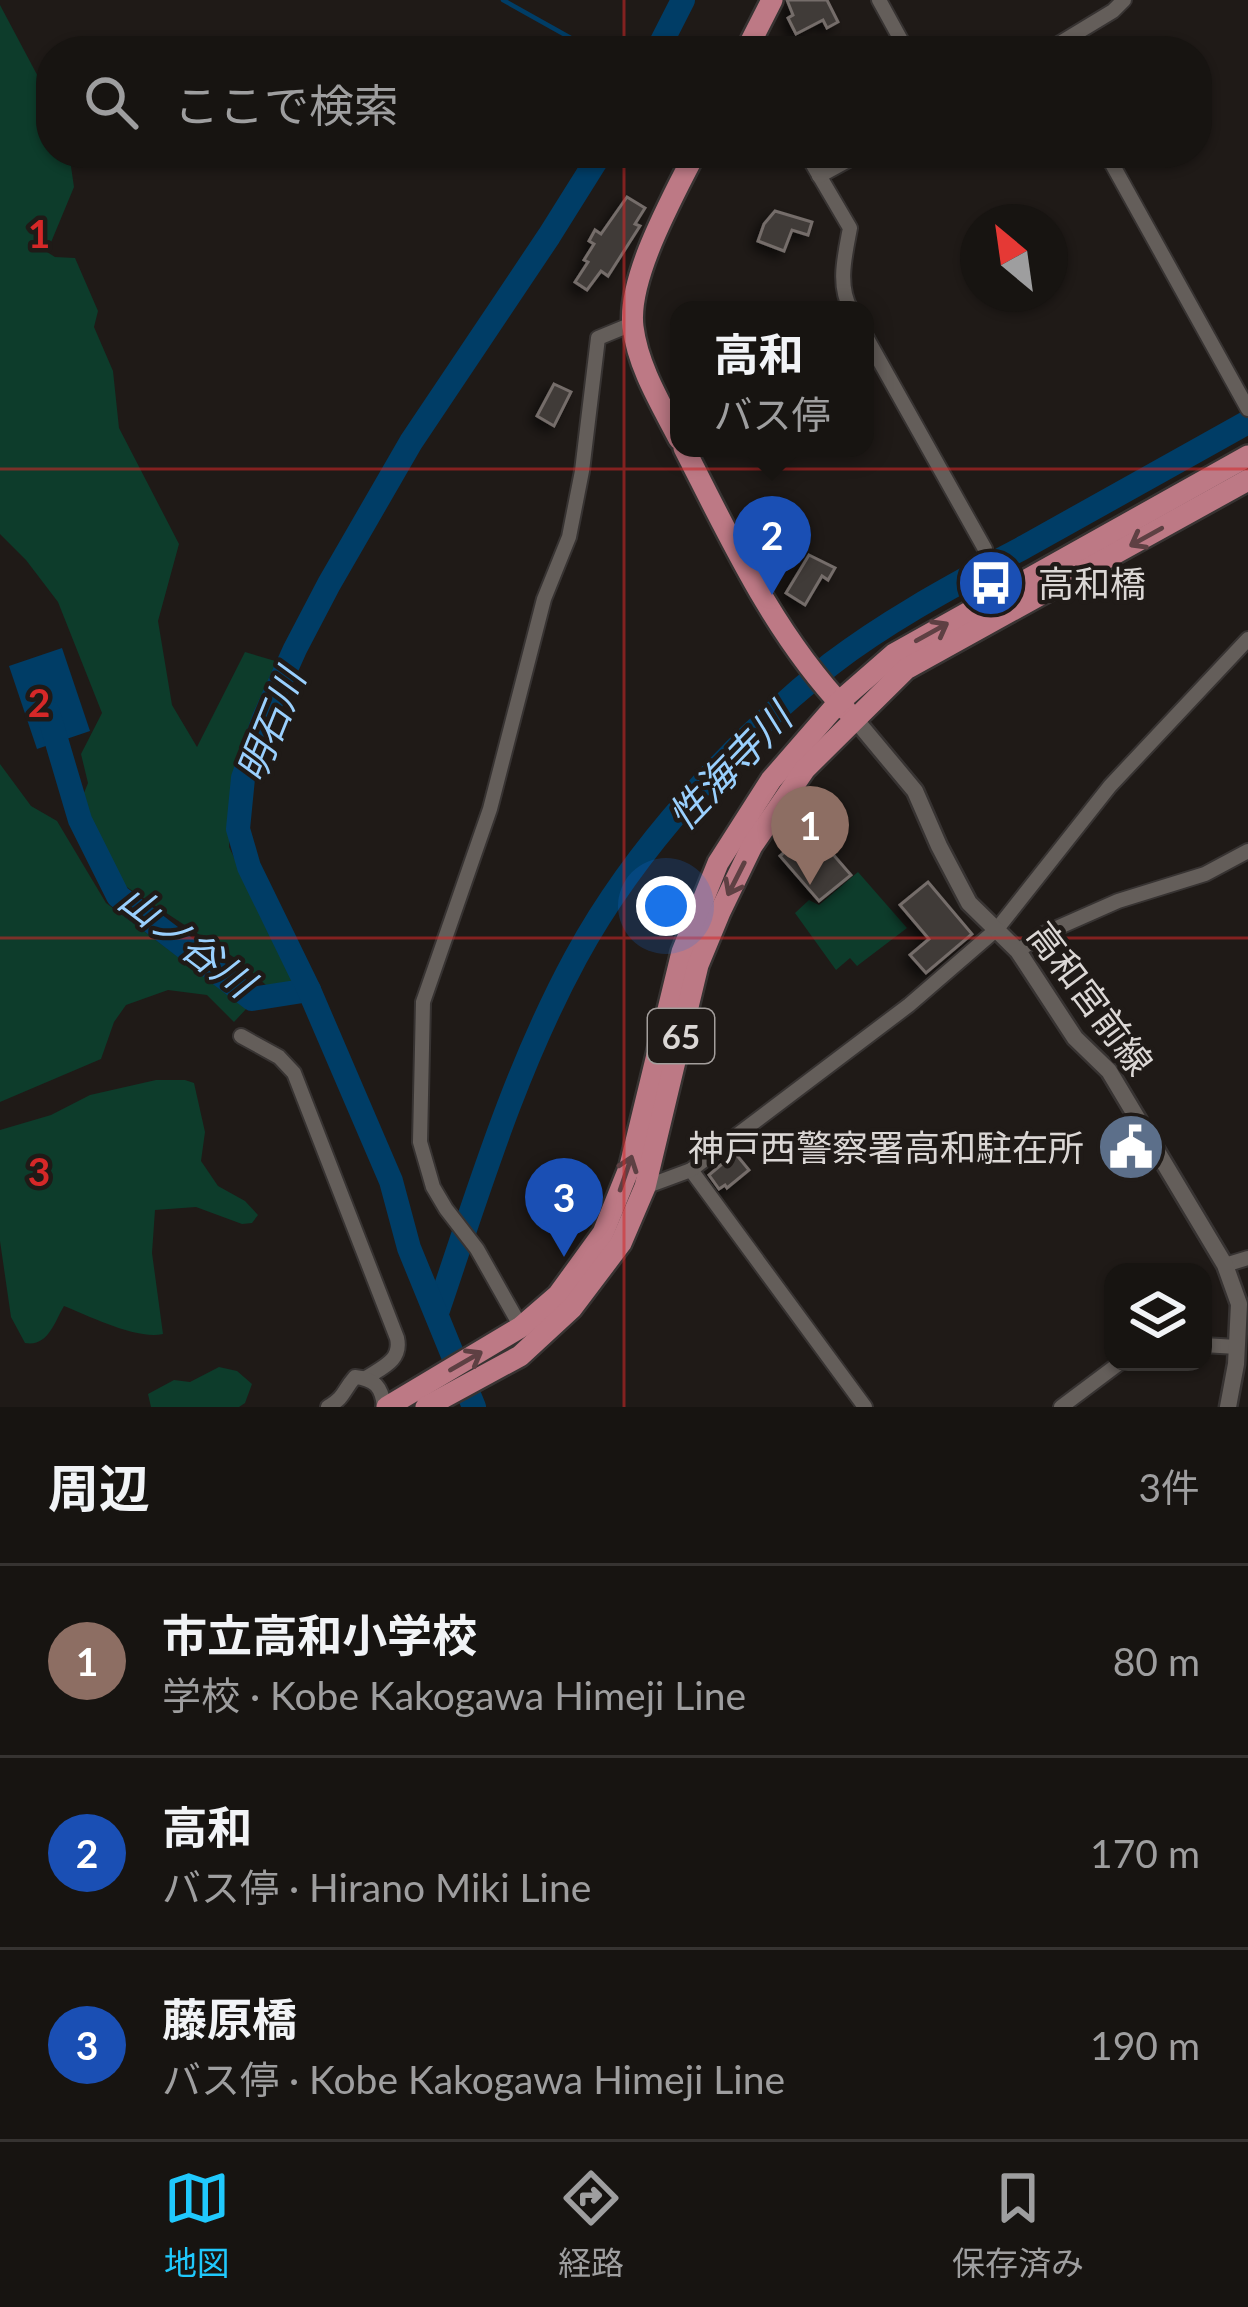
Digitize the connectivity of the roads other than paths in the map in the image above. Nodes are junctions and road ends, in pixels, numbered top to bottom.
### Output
1 (772, 0) edge
2 (880, 0) edge
3 (1124, 0) edge
4 (754, 36) edge
5 (899, 36) edge
6 (1072, 36) edge
7 (688, 168) edge
8 (814, 168) edge
9 (834, 168) edge
10 (1114, 168) edge
11 (819, 176) junction
12 (846, 301) edge
13 (632, 324) junction
14 (874, 351) edge
15 (1246, 406) edge
16 (670, 422) edge
17 (1248, 456) edge
18 (689, 457) edge
19 (1248, 480) edge
20 (985, 549) dead end
21 (1248, 639) edge
22 (840, 702) junction
23 (1248, 851) edge
24 (997, 929) junction
25 (1018, 951) junction
26 (242, 1036) dead end
27 (691, 1170) junction
28 (645, 1187) junction
29 (1248, 1258) edge
30 (1225, 1265) junction
31 (517, 1331) junction
32 (1212, 1346) edge
33 (1237, 1347) junction
34 (1109, 1371) edge
35 (367, 1378) junction
36 (425, 1400) edge
37 (328, 1407) edge
38 (385, 1407) edge
39 (865, 1407) edge
40 (1061, 1407) edge
41 (1228, 1407) edge

1 - 4 main road
2 - 5 street
3 - 6 street
7 - 13 main road
8 - 11 street
9 - 11 street
10 - 15 street
11 - 12 street
13 - 16 main road
13 - 31 street
14 - 20 street
22 -> 17 main road, 65
18 - 22 main road
19 -> 22 main road, 65
21 - 24 street
22 - 24 street, 高和宮前線
22 -> 28 main road, 65
31 -> 22 main road, 65
23 - 25 street
24 - 25 street, 高和宮前線
24 - 27 street
25 - 30 street, 高和宮前線
26 - 35 street
27 - 28 street
27 - 39 street
28 - 36 main road, 65
29 - 30 street
30 - 33 street, 高和宮前線
36 -> 31 main road, 65
32 - 33 street
33 - 41 street, 高和宮前線
34 - 40 street
35 - 37 street
35 - 38 street
36 - 38 main road, 65

